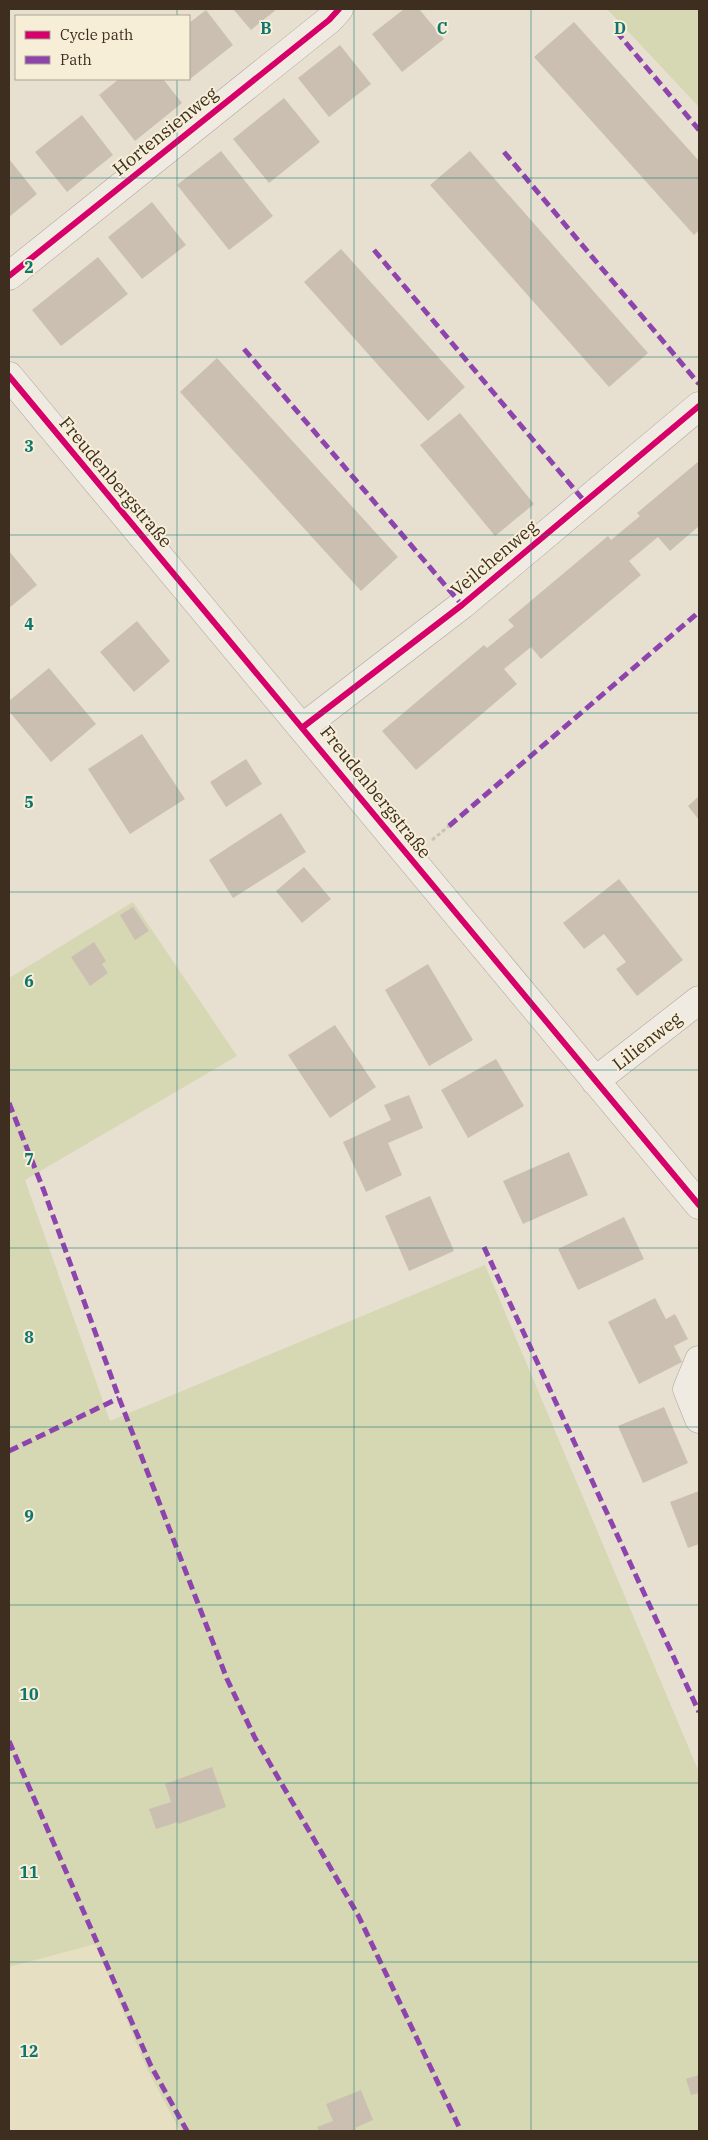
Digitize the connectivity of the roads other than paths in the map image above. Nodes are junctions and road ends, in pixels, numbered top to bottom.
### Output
1 (340, 9) edge
2 (9, 276) edge
3 (9, 376) edge
4 (699, 406) edge
5 (303, 727) junction
6 (699, 1000) edge
7 (595, 1081) junction
8 (699, 1205) edge
9 (699, 1360) edge
10 (699, 1419) edge

1 - 2 street, Hortensienweg
3 - 5 street, Freudenbergstraße
4 - 5 street, Veilchenweg
5 - 7 street, Freudenbergstraße
6 - 7 street, Lilienweg
7 - 8 street, Freudenbergstraße
9 - 10 street

